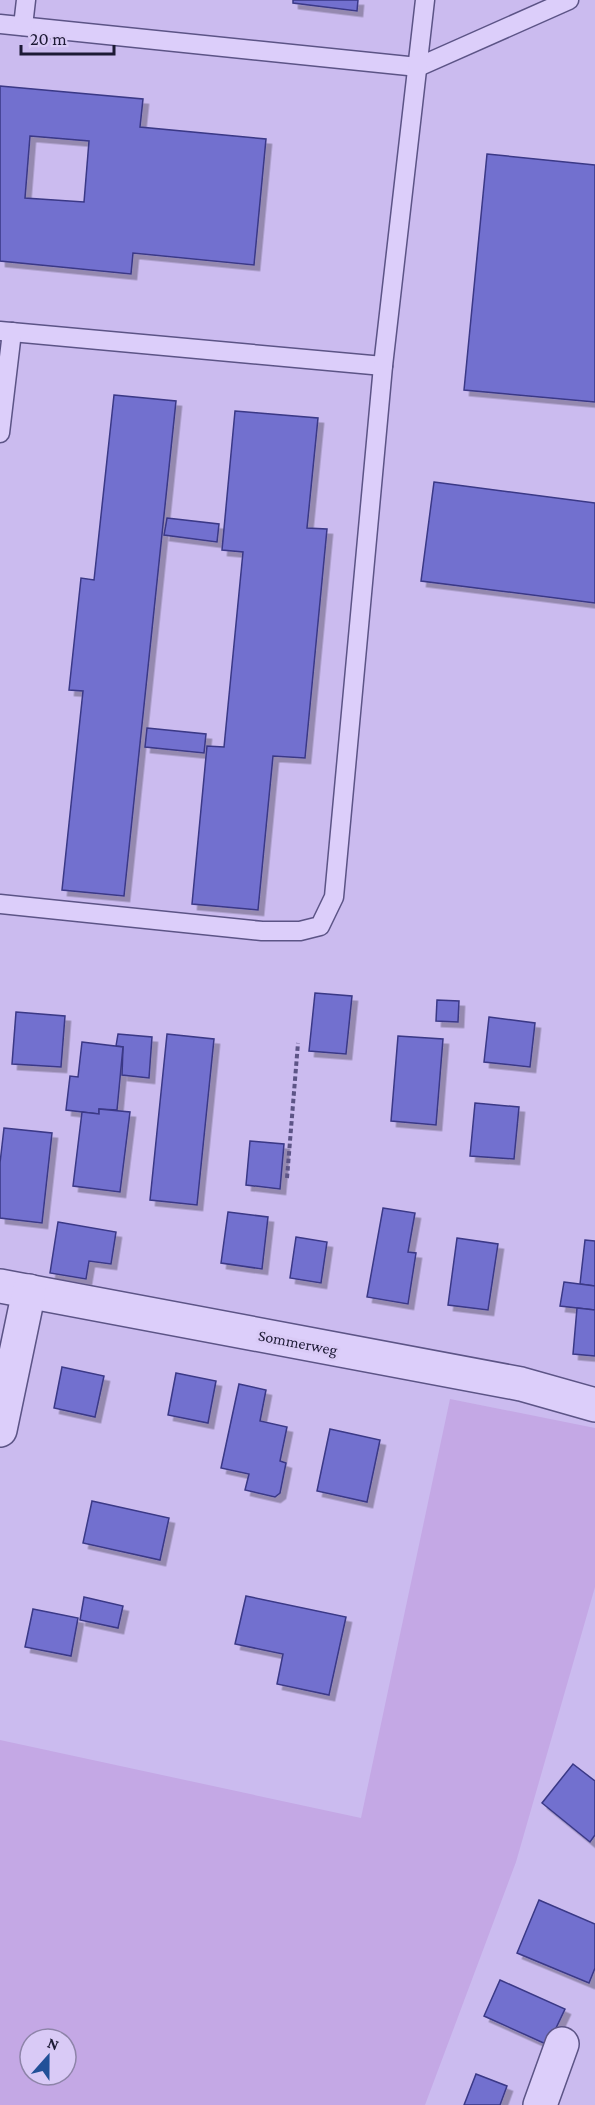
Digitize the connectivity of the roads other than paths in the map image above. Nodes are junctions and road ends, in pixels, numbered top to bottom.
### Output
1 (26, 0) edge
2 (425, 0) edge
3 (569, 0) edge
4 (0, 24) edge
5 (23, 26) junction
6 (418, 67) junction
7 (6, 332) edge
8 (383, 366) junction
9 (0, 433) edge
10 (0, 904) edge
11 (15, 1288) edge
12 (595, 1405) edge
13 (0, 1430) edge
14 (562, 2044) dead end
15 (540, 2105) edge

1 - 5 lane
2 - 6 lane
3 - 6 lane
4 - 5 lane
5 - 6 lane
6 - 8 lane
7 - 8 lane
7 - 9 lane
8 - 10 lane
11 - 12 street, Sommerweg
11 - 13 street
14 - 15 street

